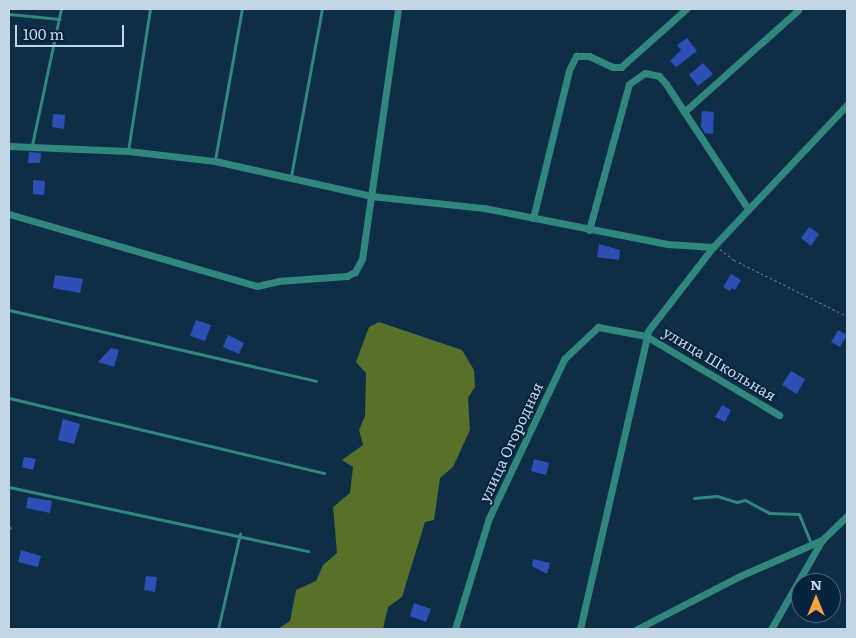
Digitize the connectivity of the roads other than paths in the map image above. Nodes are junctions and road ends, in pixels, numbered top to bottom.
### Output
1 (61, 9) edge
2 (150, 9) edge
3 (242, 9) edge
4 (322, 9) edge
5 (398, 9) edge
6 (686, 9) edge
7 (798, 10) dead end
8 (9, 14) edge
9 (60, 19) junction
10 (847, 105) edge
11 (684, 112) junction
12 (32, 145) junction
13 (9, 146) edge
14 (128, 151) junction
15 (215, 160) junction
16 (291, 176) junction
17 (371, 196) junction
18 (748, 209) junction
19 (9, 214) edge
20 (533, 218) junction
21 (589, 230) junction
22 (713, 246) junction
23 (9, 310) edge
24 (646, 336) junction
25 (316, 381) dead end
26 (9, 398) edge
27 (779, 415) dead end
28 (324, 473) dead end
29 (9, 487) edge
30 (694, 498) dead end
31 (847, 516) edge
32 (240, 534) junction
33 (822, 540) junction
34 (811, 544) junction
35 (308, 551) dead end
36 (218, 629) edge
37 (455, 629) edge
38 (580, 629) edge
39 (637, 629) edge
40 (770, 629) edge

1 - 9 lane
2 - 14 lane
3 - 15 lane
4 - 16 lane
5 - 17 street
6 - 20 street
7 - 11 street
8 - 9 lane
9 - 12 lane
10 - 18 street
11 - 18 street
11 - 21 street
12 - 13 street
12 - 14 street
14 - 15 street
15 - 16 street
16 - 17 street
17 - 19 street
17 - 20 street
18 - 22 street
20 - 21 street
21 - 22 street
22 - 24 street
23 - 25 lane
24 - 27 street, улица Школьная
24 - 37 street, улица Огородная
24 - 38 street
26 - 28 lane
29 - 32 lane
30 - 34 lane
31 - 33 street
32 - 35 lane
32 - 36 lane
33 - 34 street
33 - 40 street
34 - 39 street

